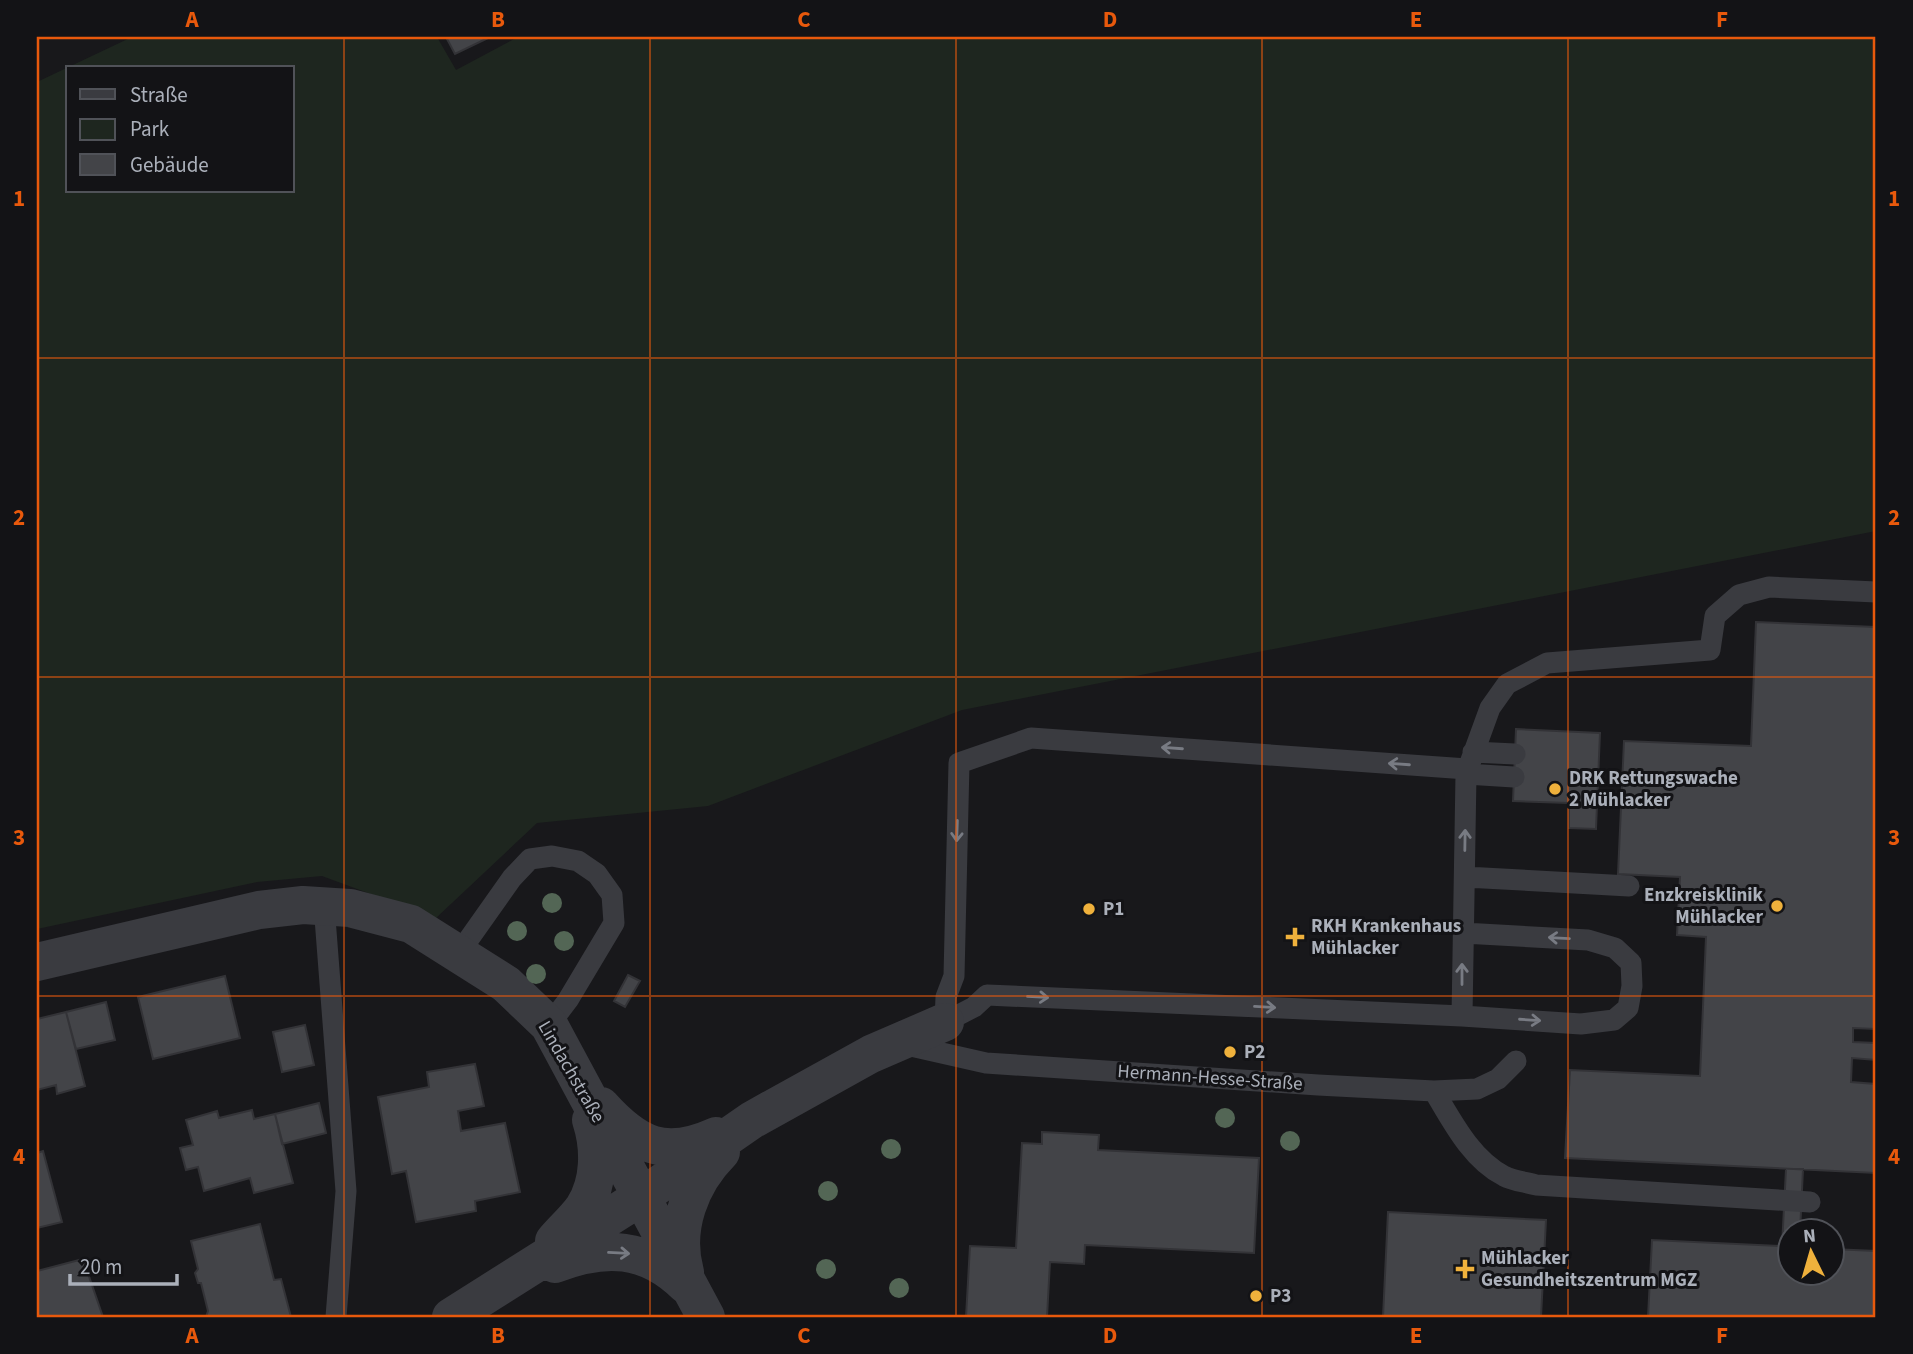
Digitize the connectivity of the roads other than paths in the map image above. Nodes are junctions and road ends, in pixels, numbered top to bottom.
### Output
1 (1876, 592) edge
2 (1515, 754) dead end
3 (1469, 765) junction
4 (1514, 777) dead end
5 (1465, 877) junction
6 (1629, 887) dead end
7 (324, 905) junction
8 (1463, 933) junction
9 (459, 953) junction
10 (37, 961) edge
11 (1462, 1016) junction
12 (945, 1022) junction
13 (549, 1026) junction
14 (896, 1043) junction
15 (1516, 1061) dead end
16 (578, 1081) junction
17 (1434, 1091) junction
18 (752, 1120) junction
19 (641, 1197) junction
20 (1810, 1202) dead end
21 (507, 1282) junction
22 (698, 1303) edge
23 (336, 1317) edge
24 (451, 1317) edge

1 - 3 lane
2 - 3 lane
3 - 4 lane
5 -> 3 lane
3 -> 12 lane
5 - 6 lane
5 - 8 lane
7 - 9 street, Lindachstraße
7 - 10 street, Lindachstraße
7 - 23 lane
11 -> 8 lane
11 -> 8 lane
9 - 13 street, Lindachstraße
9 - 13 lane
12 -> 11 lane
12 - 14 street
13 - 16 street, Lindachstraße
14 - 17 lane, Hermann-Hesse-Straße
14 - 18 street
15 - 17 lane, Hermann-Hesse-Straße
16 - 18 street
16 - 19 street, Lindachstraße
16 - 21 street
17 - 20 lane
18 - 19 street
18 - 22 street
19 - 21 street
19 - 22 street
21 -> 22 street
21 - 24 street

